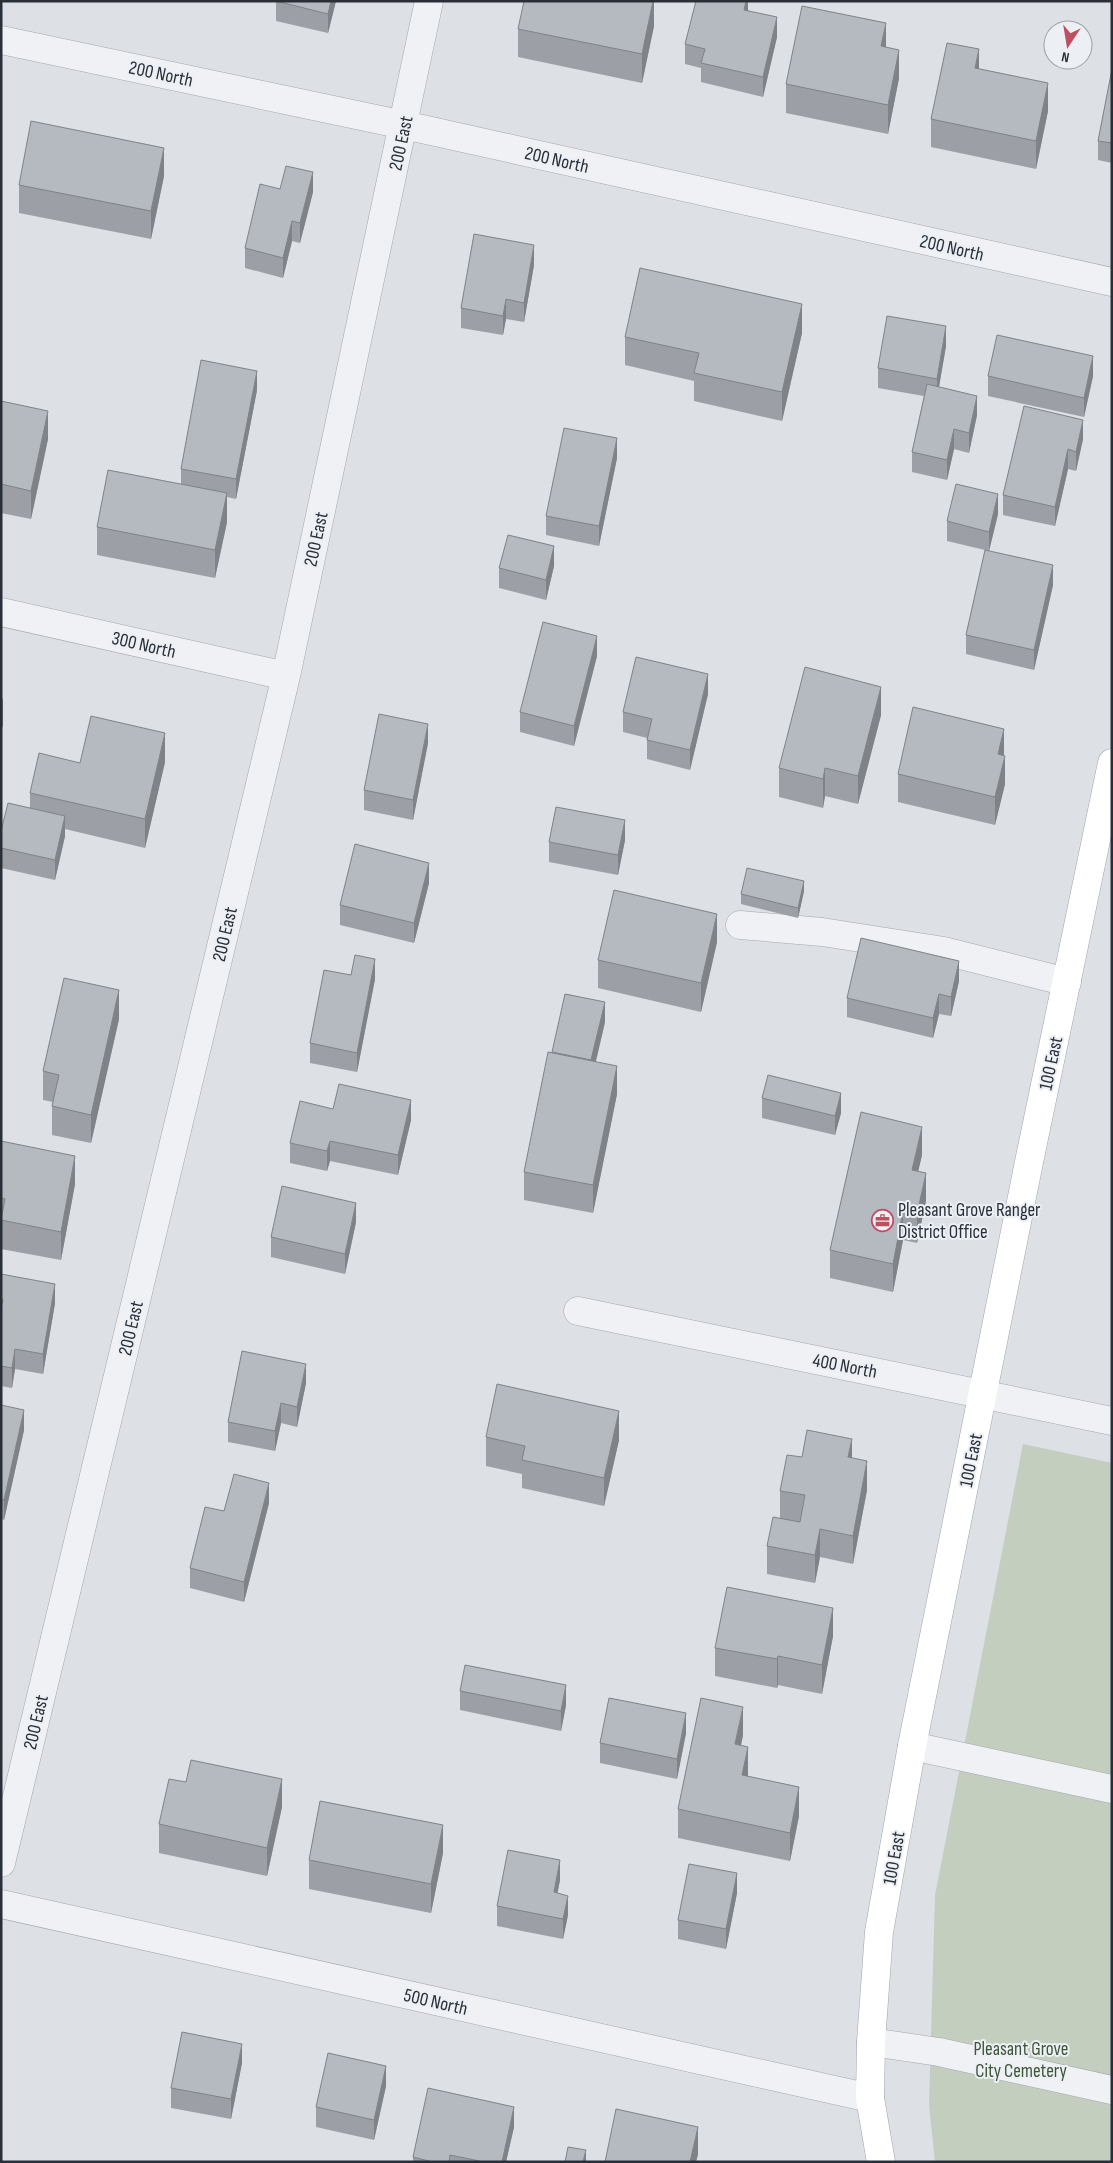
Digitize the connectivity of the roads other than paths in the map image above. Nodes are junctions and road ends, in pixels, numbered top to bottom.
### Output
1 (429, 1) edge
2 (1, 40) edge
3 (404, 125) junction
4 (1112, 282) edge
5 (1, 612) edge
6 (286, 676) junction
7 (1112, 763) edge
8 (740, 925) dead end
9 (1067, 982) junction
10 (578, 1311) dead end
11 (983, 1393) junction
12 (1112, 1421) edge
13 (912, 1746) junction
14 (1112, 1789) edge
15 (1, 1863) edge
16 (1, 1904) edge
17 (871, 2042) junction
18 (1112, 2090) edge
19 (870, 2098) junction
20 (881, 2162) edge

1 - 3 street, 200 East
2 - 3 street, 200 North
3 - 4 street, 200 North
3 - 6 street, 200 East
5 - 6 street, 300 North
6 - 15 street, 200 East
7 - 9 main road, 100 East
8 - 9 street
9 - 11 main road, 100 East
10 - 11 street, 400 North
11 - 12 street, 400 North
11 - 13 main road, 100 East
13 - 14 street
13 - 17 main road, 100 East
16 - 19 street, 500 North
17 - 18 street
17 - 19 main road, 100 East
19 - 20 main road, 100 East

